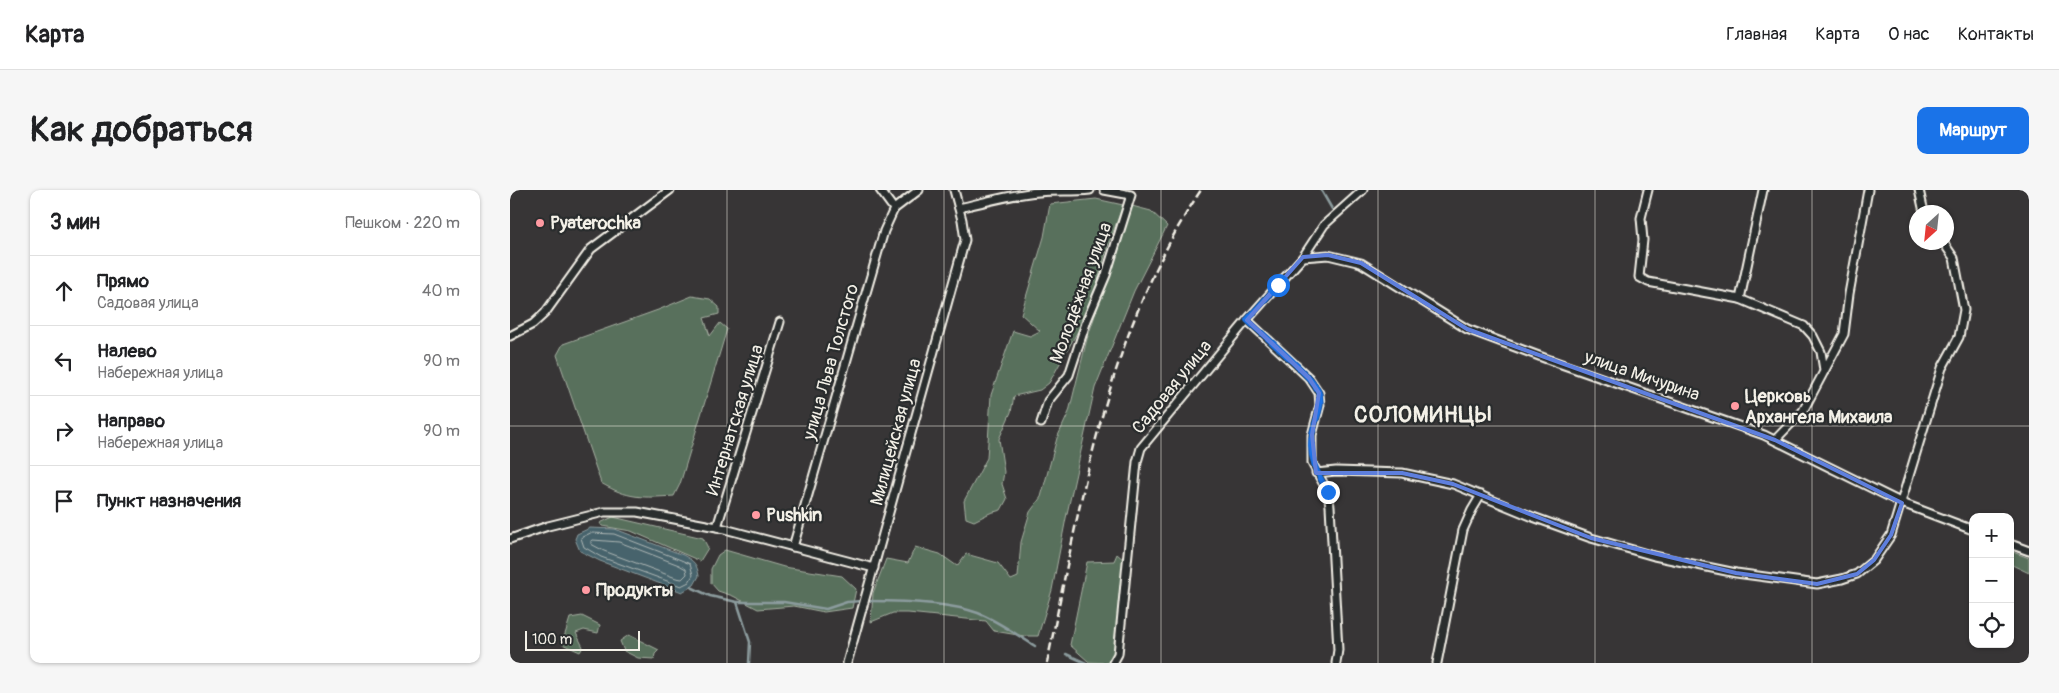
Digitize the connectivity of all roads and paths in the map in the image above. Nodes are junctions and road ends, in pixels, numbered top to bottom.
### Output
1 (670, 190) edge
2 (880, 190) edge
3 (918, 190) edge
4 (954, 190) edge
5 (1090, 190) edge
6 (1104, 190) edge
7 (1362, 190) edge
8 (1648, 190) edge
9 (1763, 190) edge
10 (1868, 190) edge
11 (1919, 190) edge
12 (1922, 205) edge
13 (959, 208) junction
14 (894, 209) junction
15 (1948, 250) edge
16 (1303, 258) junction
17 (1740, 299) junction
18 (1247, 320) junction
19 (780, 322) dead end
20 (510, 336) edge
21 (1824, 370) junction
22 (1041, 423) dead end
23 (1775, 440) junction
24 (1316, 473) junction
25 (1481, 495) junction
26 (1902, 502) junction
27 (718, 527) junction
28 (1969, 528) edge
29 (510, 539) edge
30 (2014, 545) edge
31 (793, 547) junction
32 (2029, 551) edge
33 (874, 568) junction
34 (846, 663) edge
35 (1114, 663) edge
36 (1336, 663) edge
37 (1437, 663) edge

1 - 20 street
2 - 14 street
3 - 14 street
4 - 13 street, Милицейская улица
5 - 13 street
6 - 22 street, Молодёжная улица
7 - 16 street, Садовая улица
8 - 17 street
9 - 17 street
10 - 21 street
11 - 12 street
13 - 33 street, Милицейская улица
14 - 31 street, улица Льва Толстого
15 - 26 street
16 - 18 street, Садовая улица
16 - 23 street, улица Мичурина
17 - 21 street
18 - 24 street
18 - 35 street, Садовая улица
19 - 27 street, Интернатская улица
21 - 23 street
23 - 26 street, улица Мичурина
24 - 25 street
24 - 36 street
25 - 26 street
25 - 37 street
26 - 28 street, улица Мичурина
27 - 29 street
27 - 31 street
30 - 32 street
31 - 33 street
33 - 34 street, Милицейская улица

